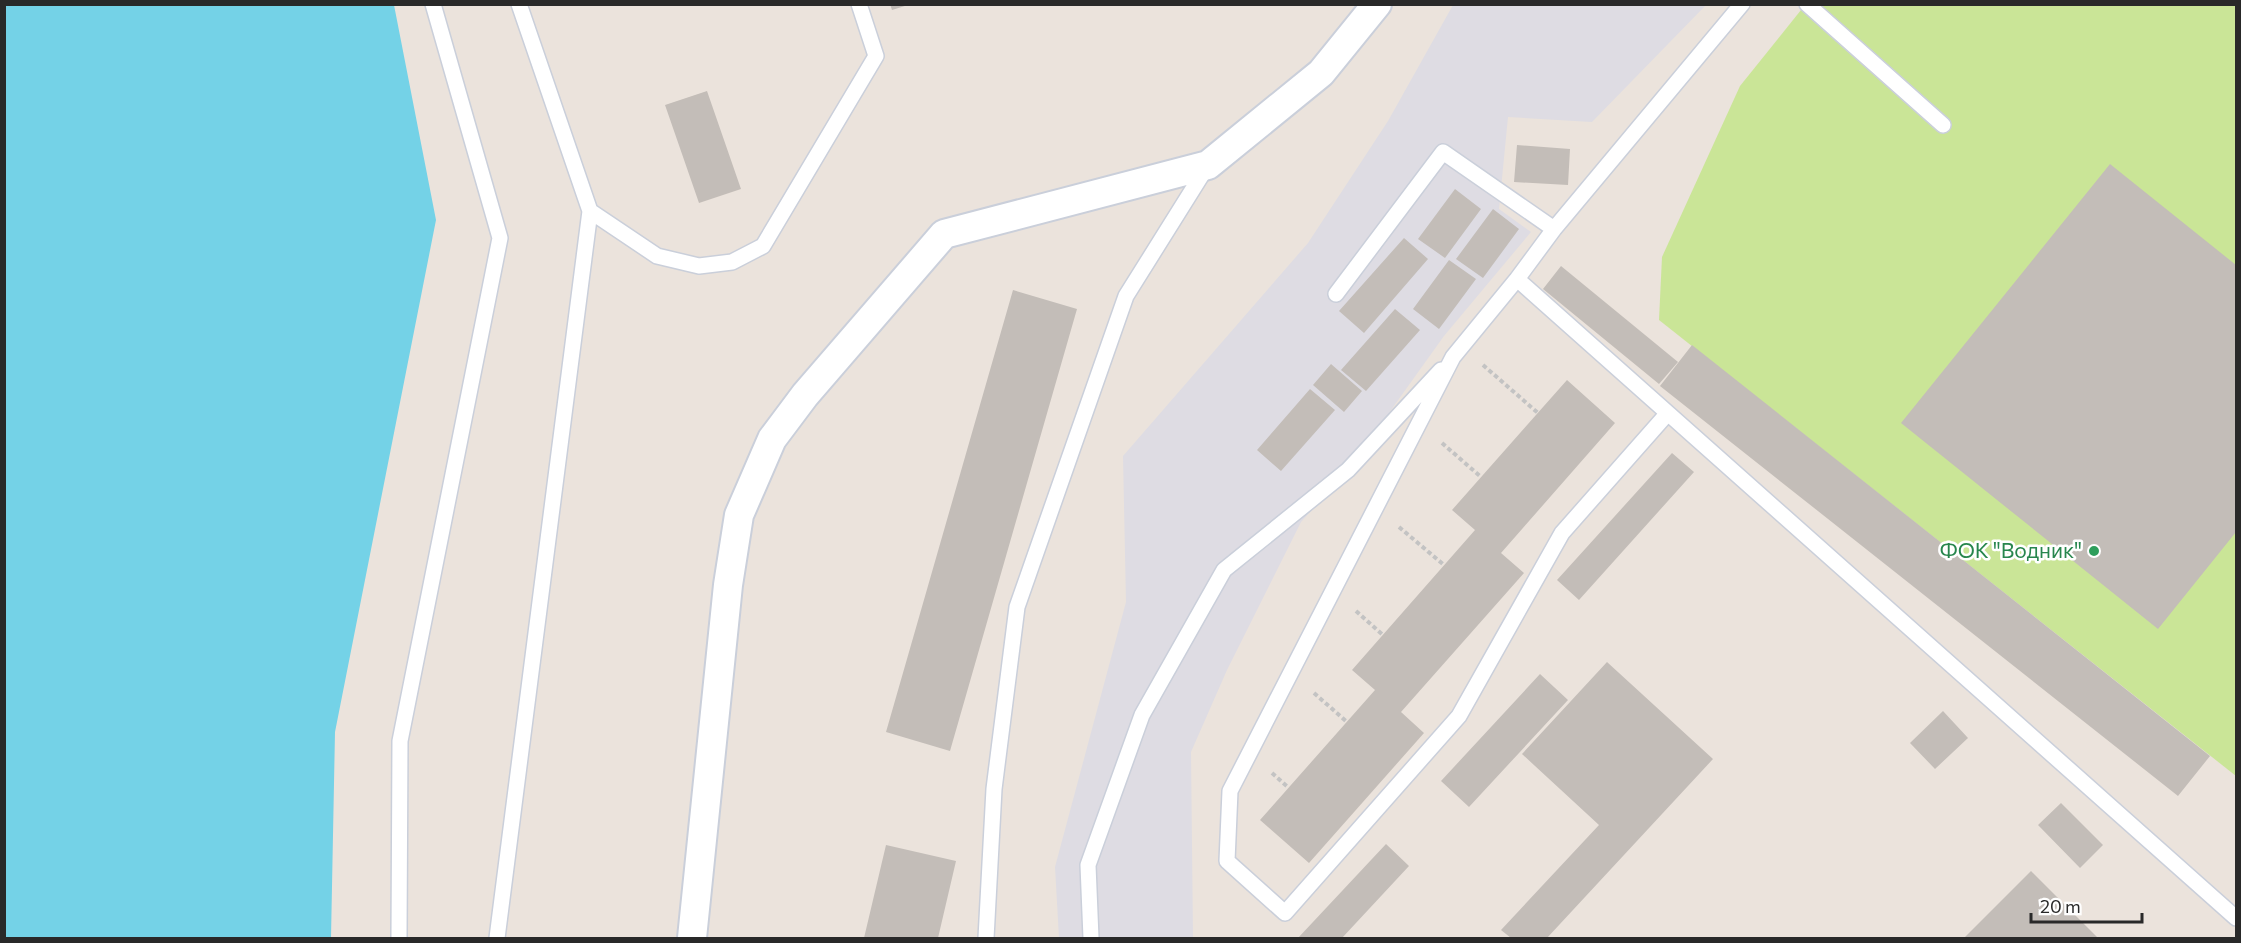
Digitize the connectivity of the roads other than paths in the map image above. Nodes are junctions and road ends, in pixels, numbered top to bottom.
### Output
1 (433, 4) edge
2 (519, 4) edge
3 (859, 4) edge
4 (1377, 4) edge
5 (1742, 4) edge
6 (1807, 4) edge
7 (1943, 124) dead end
8 (1208, 165) junction
9 (590, 211) junction
10 (1554, 229) junction
11 (1516, 279) junction
12 (1336, 294) dead end
13 (1453, 357) junction
14 (1667, 414) junction
15 (2236, 918) edge
16 (399, 939) edge
17 (497, 939) edge
18 (692, 939) edge
19 (986, 939) edge
20 (1091, 939) edge

1 - 16 lane
2 - 9 lane
3 - 9 lane
4 - 8 street
5 - 10 lane
6 - 7 lane
8 - 18 street
8 - 19 lane
9 - 17 lane
10 - 11 lane
10 - 12 lane
11 - 13 lane
11 - 14 lane
13 - 14 lane
13 - 20 lane
14 - 15 lane

